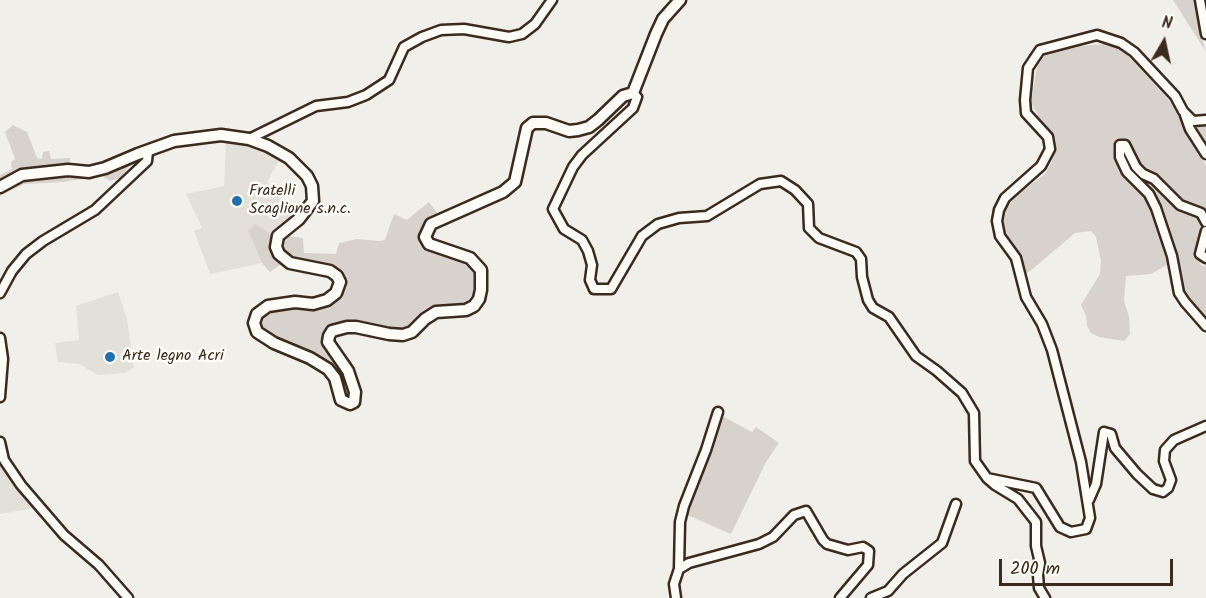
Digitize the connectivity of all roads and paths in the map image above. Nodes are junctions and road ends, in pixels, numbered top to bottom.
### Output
1 (552, 0) edge
2 (680, 0) edge
3 (1200, 0) edge
4 (1206, 33) edge
5 (633, 93) junction
6 (1183, 111) junction
7 (1206, 120) edge
8 (249, 140) junction
9 (148, 151) junction
10 (1206, 154) edge
11 (0, 187) edge
12 (1206, 222) edge
13 (1206, 231) edge
14 (1206, 258) edge
15 (0, 293) edge
16 (1206, 326) edge
17 (0, 338) edge
18 (0, 397) edge
19 (718, 412) dead end
20 (1206, 426) edge
21 (0, 442) edge
22 (987, 478) junction
23 (1089, 500) junction
24 (956, 504) dead end
25 (680, 569) junction
26 (128, 598) edge
27 (676, 598) edge
28 (840, 598) edge
29 (871, 598) edge
30 (1045, 598) edge

1 - 8 street
2 - 5 main road
3 - 4 street
5 - 8 main road
5 - 22 street
6 - 7 street
6 - 10 street
6 - 23 street
8 - 9 main road
9 - 11 main road
9 - 15 street
12 - 16 street
13 - 14 street
17 - 18 street
19 - 25 street
20 - 23 street
21 - 26 street
22 - 23 street
22 - 30 street
24 - 29 street
25 - 27 street
25 - 28 street

